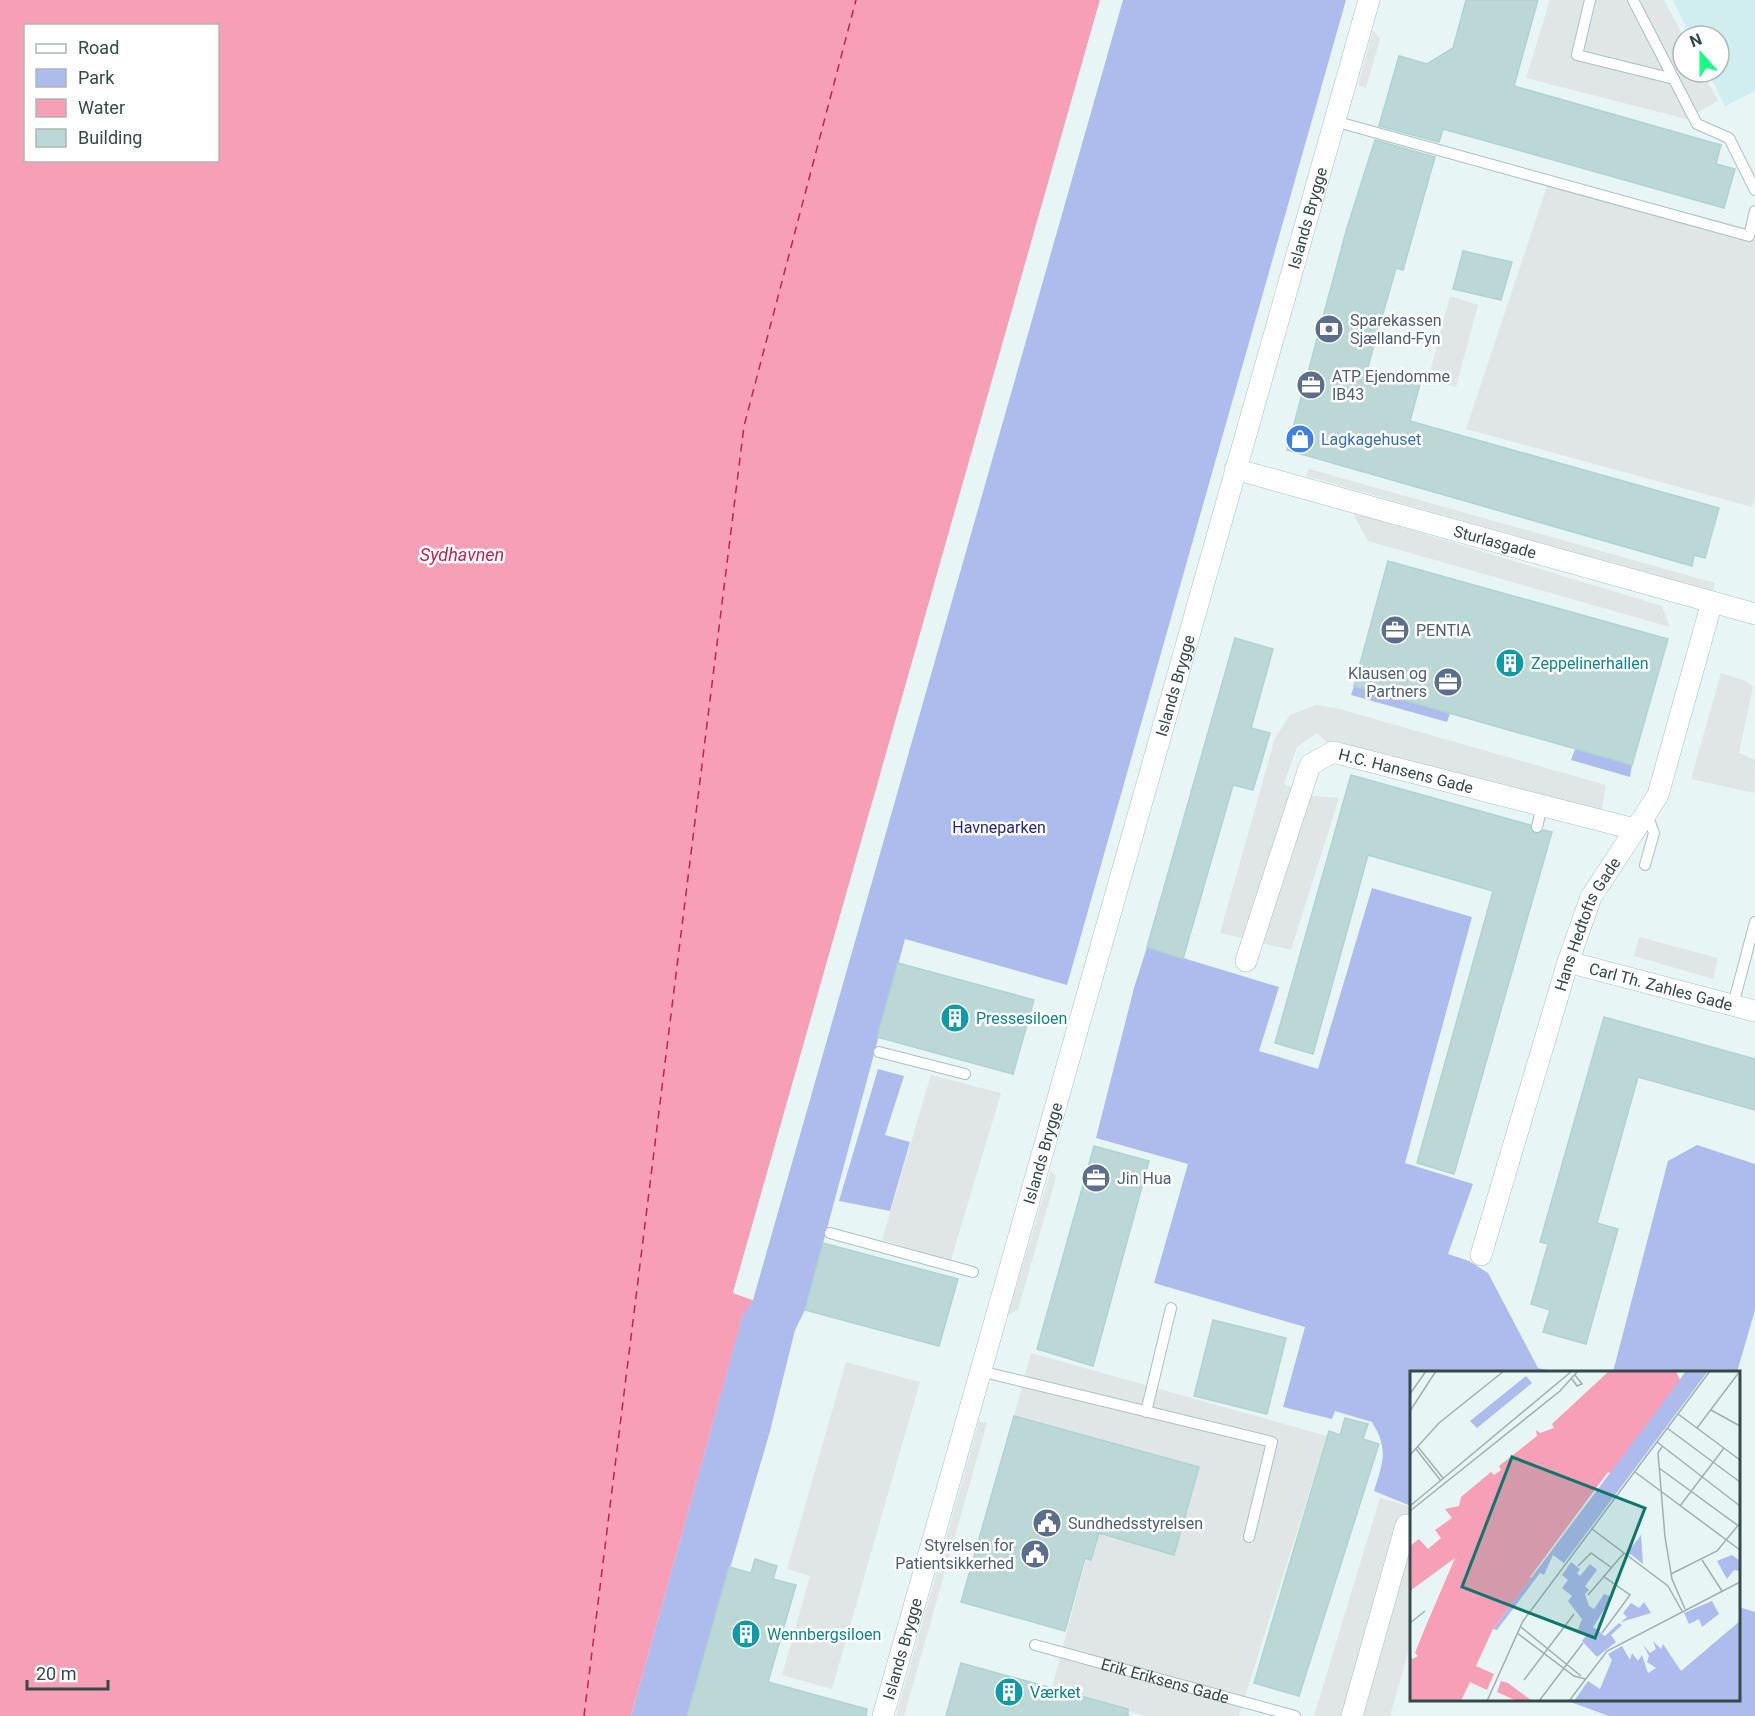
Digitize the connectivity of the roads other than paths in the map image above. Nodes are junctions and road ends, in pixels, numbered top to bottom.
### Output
1 (1369, 0) edge
2 (1590, 0) edge
3 (1633, 0) edge
4 (1671, 74) edge
5 (1671, 79) edge
6 (1676, 84) edge
7 (1334, 121) junction
8 (1755, 190) edge
9 (1755, 211) edge
10 (1235, 470) junction
11 (1712, 602) junction
12 (1755, 614) edge
13 (1542, 806) junction
14 (1640, 821) junction
15 (1537, 827) dead end
16 (1645, 865) dead end
17 (1755, 922) edge
18 (1246, 961) dead end
19 (1568, 962) junction
20 (1733, 1005) junction
21 (1755, 1011) edge
22 (879, 1052) dead end
23 (965, 1074) dead end
24 (830, 1233) dead end
25 (1481, 1255) dead end
26 (973, 1272) dead end
27 (1171, 1308) dead end
28 (980, 1371) junction
29 (1146, 1412) junction
30 (1406, 1525) dead end
31 (1249, 1537) dead end
32 (1035, 1645) dead end
33 (883, 1716) edge
34 (1295, 1716) edge
35 (1352, 1716) edge

1 - 7 street, Islands Brygge
2 - 5 lane
3 - 4 lane
6 - 8 lane
7 - 9 lane
7 - 10 street, Islands Brygge
10 - 11 street, Sturlasgade
10 - 28 street, Islands Brygge
11 - 12 street, Sturlasgade
11 - 14 street, Hans Hedtofts Gade
13 - 14 street, H.C. Hansens Gade
13 - 15 lane
13 - 18 street, H.C. Hansens Gade
14 - 16 lane
14 - 19 street, Hans Hedtofts Gade
17 - 20 lane
19 - 20 street, Carl Th. Zahles Gade
19 - 25 street, Hans Hedtofts Gade
20 - 21 street, Carl Th. Zahles Gade
22 - 23 lane
24 - 26 lane
27 - 29 lane
28 - 29 lane
28 - 33 street, Islands Brygge
29 - 31 lane
30 - 35 street
32 - 34 lane, Erik Eriksens Gade

